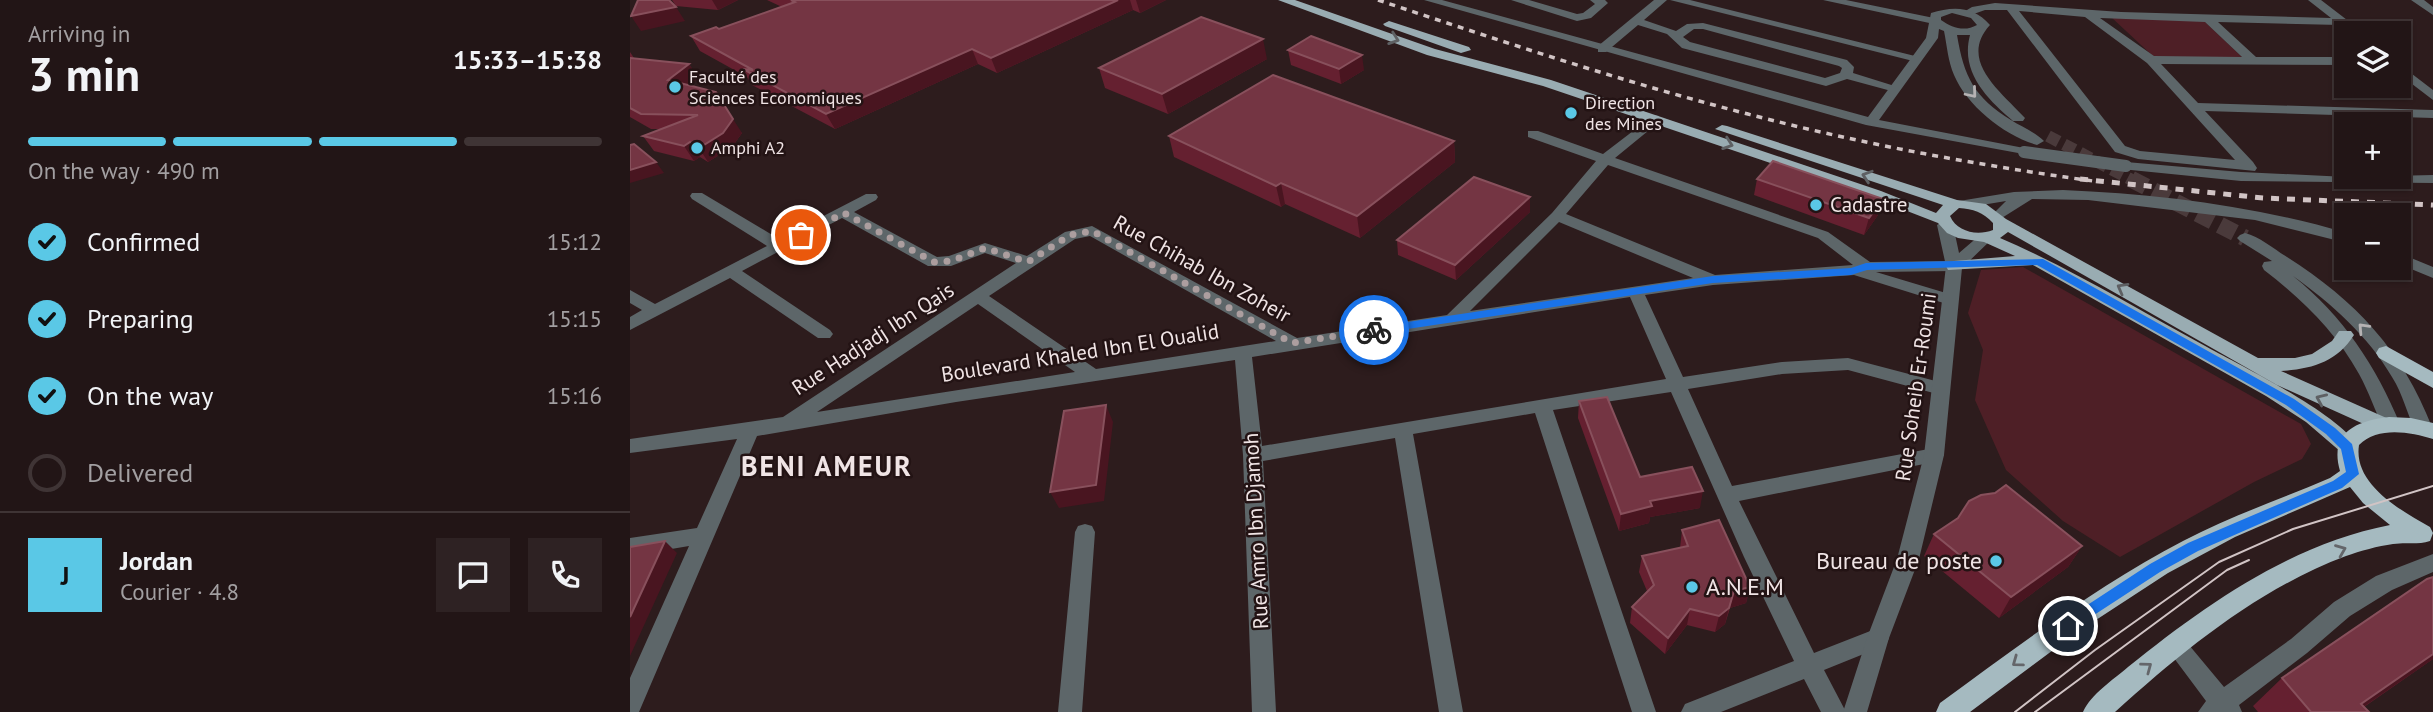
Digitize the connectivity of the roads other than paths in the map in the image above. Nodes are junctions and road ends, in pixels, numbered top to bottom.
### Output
1 (1284, 0) edge
2 (1316, 0) edge
3 (1431, 0) edge
4 (1517, 0) edge
5 (1597, 0) edge
6 (1661, 0) edge
7 (1676, 0) edge
8 (1829, 0) edge
9 (1954, 0) edge
10 (2314, 0) edge
11 (2417, 0) edge
12 (2011, 8) junction
13 (1967, 12) junction
14 (2433, 12) edge
15 (1937, 14) edge
16 (2089, 15) junction
17 (2208, 19) junction
18 (1636, 21) junction
19 (2344, 21) edge
20 (2334, 22) edge
21 (1788, 26) junction
22 (1980, 26) junction
23 (1948, 29) junction
24 (1678, 35) junction
25 (1932, 37) junction
26 (1770, 44) junction
27 (1602, 49) junction
28 (1917, 58) junction
29 (2151, 60) junction
30 (2253, 61) junction
31 (2334, 61) edge
32 (1752, 62) junction
33 (1846, 75) junction
34 (2411, 78) edge
35 (1895, 89) junction
36 (2433, 96) edge
37 (2197, 107) junction
38 (2433, 114) edge
39 (1654, 119) junction
40 (1871, 122) junction
41 (1532, 134) dead end
42 (1604, 160) junction
43 (2248, 165) junction
44 (2260, 178) junction
45 (2433, 179) edge
46 (2036, 193) junction
47 (698, 196) dead end
48 (871, 197) dead end
49 (1960, 204) junction
50 (844, 213) junction
51 (1557, 216) junction
52 (1999, 219) junction
53 (1944, 223) junction
54 (1092, 231) joint
55 (2334, 234) edge
56 (1986, 238) junction
57 (780, 247) junction
58 (2039, 261) junction
59 (1028, 262) junction
60 (2411, 264) edge
61 (1954, 266) junction
62 (732, 271) junction
63 (1863, 272) junction
64 (2433, 274) edge
65 (1713, 280) junction
66 (1635, 291) junction
67 (630, 295) edge
68 (979, 297) junction
69 (1950, 300) junction
70 (655, 311) junction
71 (1453, 318) junction
72 (630, 324) edge
73 (824, 334) dead end
74 (2344, 335) junction
75 (1292, 343) junction
76 (1243, 351) junction
77 (2386, 353) junction
78 (2253, 363) junction
79 (1093, 376) junction
80 (2433, 381) edge
81 (1679, 385) junction
82 (1941, 389) junction
83 (1542, 405) junction
84 (785, 424) junction
85 (2387, 424) junction
86 (2428, 429) edge
87 (750, 430) junction
88 (1403, 430) junction
89 (630, 446) edge
90 (2348, 447) junction
91 (1254, 455) junction
92 (1934, 456) junction
93 (2353, 474) junction
94 (1727, 495) junction
95 (1085, 532) dead end
96 (704, 535) junction
97 (2427, 536) edge
98 (630, 547) edge
99 (2433, 563) edge
100 (1878, 638) junction
101 (2176, 646) junction
102 (1808, 666) junction
103 (630, 705) edge
104 (2221, 709) edge
105 (1070, 712) edge
106 (1264, 712) edge
107 (1451, 712) edge
108 (1644, 712) edge
109 (1693, 712) edge
110 (1834, 712) edge
111 (1855, 712) edge
112 (1949, 712) edge
113 (2096, 712) edge

1 -> 39 main road
49 -> 2 main road
3 - 27 street
4 - 5 street
6 - 18 street
7 - 21 street
8 - 15 street
9 - 13 street
10 - 19 street
11 - 14 street
12 - 13 street
12 - 16 street
12 - 22 street
12 - 43 street
13 - 15 street
13 - 22 street
15 - 23 street
15 - 25 street
16 - 17 street
16 - 29 street
17 - 20 street
17 - 30 street
18 - 24 street
18 - 27 street
21 - 26 street
21 - 28 street
22 - 23 street
23 -> 22 street
23 - 25 street
24 - 26 street
24 - 32 street
25 - 28 street
26 - 32 street
26 - 33 street
27 - 40 street
28 - 35 street
29 - 30 street
29 - 37 street
30 - 31 street
32 - 33 street
33 - 35 street
34 - 36 street
35 - 40 street
37 - 38 street
37 - 43 street
39 - 42 street
39 -> 53 main road
40 - 44 street, bridge
41 - 42 street
42 - 51 street
42 - 63 street
43 - 44 street
44 - 45 street
46 - 49 street
46 - 52 street
46 - 55 street
47 - 57 street
48 - 50 street
49 - 52 main road
49 - 53 main road
50 - 57 street
50 - 59 street
51 - 65 street
51 - 71 street
52 - 56 main road
78 -> 52 main road
53 - 56 main road
53 - 61 street, Rue Soheib Er-Roumi
54 - 59 street, Rue Hadjadj Ibn Qais
54 - 75 street, Rue Chihab Ibn Zoheir
56 - 58 main road
56 - 61 street, Rue Soheib Er-Roumi
57 - 62 street
58 - 61 main road
58 - 90 main road
59 - 68 street, Rue Hadjadj Ibn Qais
60 - 64 street
61 - 63 street, Boulevard Khaled Ibn El Oualid
61 - 69 street, Rue Soheib Er-Roumi
62 - 70 street
62 - 73 street
63 - 65 street, Boulevard Khaled Ibn El Oualid
63 - 69 street
65 - 66 street, Boulevard Khaled Ibn El Oualid
66 - 71 street, Boulevard Khaled Ibn El Oualid
66 - 81 street
67 - 70 street
68 - 79 street
68 - 84 street, Rue Hadjadj Ibn Qais
69 - 82 street, Rue Soheib Er-Roumi
70 - 72 street
71 - 75 street, Boulevard Khaled Ibn El Oualid
77 -> 74 street
74 - 78 main road
74 - 85 street
75 - 76 street, Boulevard Khaled Ibn El Oualid
76 - 79 street, Boulevard Khaled Ibn El Oualid
76 - 91 street, Rue Amro Ibn Djamoh
77 - 80 highway
77 - 86 street
85 -> 78 main road
79 - 84 street, Boulevard Khaled Ibn El Oualid
81 - 82 street
81 - 83 street
81 - 94 street
82 - 92 street, Rue Soheib Er-Roumi
83 - 88 street
83 - 108 street
84 - 87 street, Boulevard Khaled Ibn El Oualid
85 - 86 highway
85 - 90 highway
87 - 89 street, Boulevard Khaled Ibn El Oualid
87 - 96 street
88 - 91 street
88 - 107 street
90 - 93 highway
91 - 106 street, Rue Amro Ibn Djamoh
92 - 94 street
92 - 100 street, Rue Soheib Er-Roumi
93 - 97 highway
93 -> 112 highway
94 - 102 street
95 - 105 street
96 - 98 street
96 - 103 street
101 -> 97 highway
99 - 104 street
100 - 102 street
100 - 111 street, Rue Soheib Er-Roumi
101 - 104 street
113 -> 101 highway
102 - 109 street
102 - 110 street

